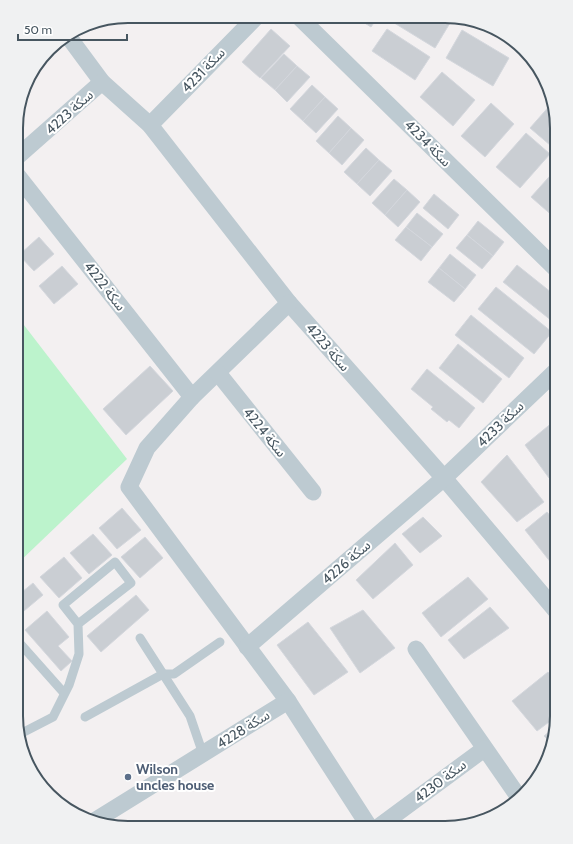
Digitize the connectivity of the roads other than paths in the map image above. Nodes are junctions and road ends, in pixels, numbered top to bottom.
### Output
1 (250, 23) edge
2 (306, 23) edge
3 (71, 40) edge
4 (102, 82) junction
5 (150, 125) junction
6 (23, 152) edge
7 (23, 183) edge
8 (550, 263) edge
9 (289, 303) junction
10 (218, 373) junction
11 (550, 377) edge
12 (192, 397) junction
13 (444, 478) junction
14 (313, 492) dead end
15 (550, 604) edge
16 (78, 624) junction
17 (140, 638) dead end
18 (220, 642) dead end
19 (247, 646) junction
20 (23, 647) edge
21 (416, 649) dead end
22 (163, 674) junction
23 (64, 693) junction
24 (288, 701) junction
25 (85, 717) dead end
26 (24, 732) edge
27 (484, 749) junction
28 (202, 754) junction
29 (516, 793) edge
30 (101, 817) edge
31 (365, 821) edge
32 (386, 821) edge

1 - 5 street, سكة 4231
2 - 8 street, سكة 4234
3 - 4 street, سكة 4223
4 - 5 street, سكة 4223
4 - 6 street, سكة 4223
5 - 9 street, سكة 4223
7 - 12 street, سكة 4222
9 - 10 street
9 - 13 street, سكة 4223
10 - 12 street
10 - 14 street, سكة 4224
11 - 13 street, سكة 4233
12 - 19 street
13 - 15 street, سكة 4223
13 - 19 street, سكة 4226
16 - 16 lane
16 - 23 lane
17 - 22 lane
18 - 22 lane
19 - 24 street
20 - 23 lane
21 - 27 street
22 - 25 lane
22 - 28 lane
23 - 26 lane
24 - 28 street, سكة 4228
24 - 31 street
27 - 29 street
27 - 32 street, سكة 4230
28 - 30 street, سكة 4228

